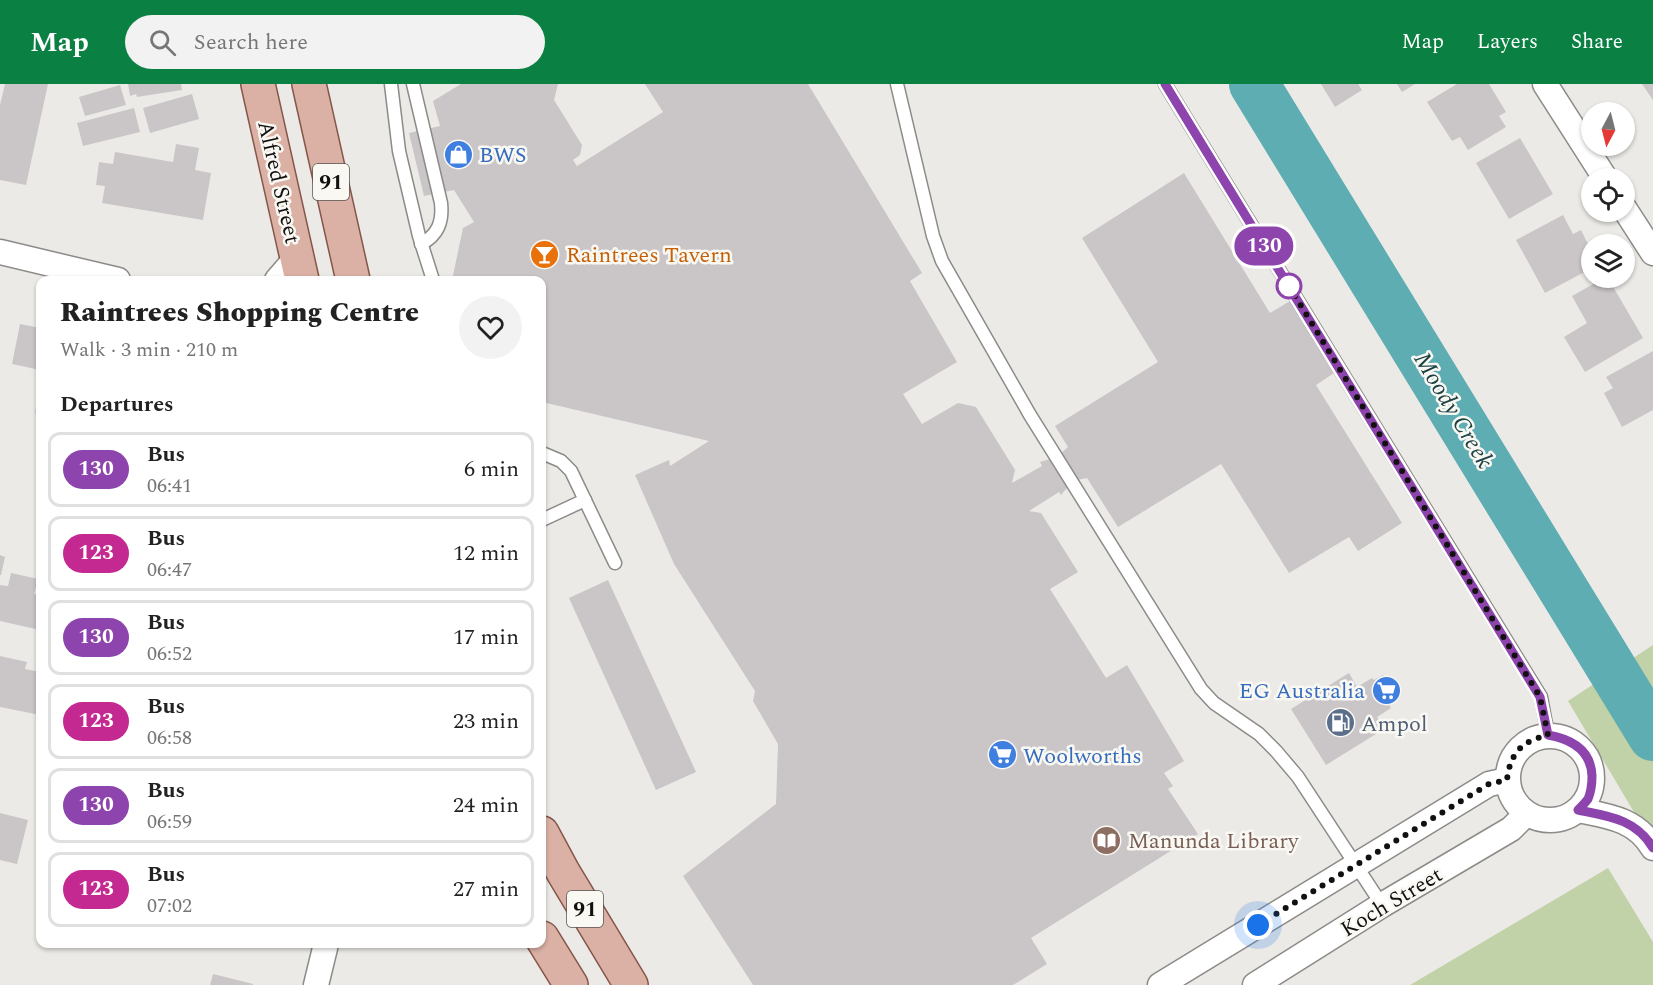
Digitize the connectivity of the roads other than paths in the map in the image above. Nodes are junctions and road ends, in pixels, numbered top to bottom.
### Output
1 (258, 84) edge
2 (309, 84) edge
3 (391, 84) edge
4 (413, 84) edge
5 (897, 84) edge
6 (1165, 84) edge
7 (1545, 84) edge
8 (1599, 168) edge
9 (1633, 222) edge
10 (421, 244) junction
11 (0, 252) edge
12 (1653, 253) edge
13 (292, 273) edge
14 (101, 276) edge
15 (352, 276) edge
16 (432, 276) edge
17 (546, 455) edge
18 (585, 500) junction
19 (546, 518) edge
20 (615, 563) dead end
21 (1548, 735) junction
22 (1507, 780) junction
23 (1578, 810) junction
24 (1526, 814) junction
25 (546, 840) edge
26 (1653, 848) edge
27 (1356, 864) junction
28 (1383, 905) junction
29 (546, 944) edge
30 (325, 948) edge
31 (316, 985) edge
32 (571, 985) edge
33 (631, 985) edge
34 (1160, 985) edge
35 (1255, 985) edge

1 - 13 main road, Alfred Street / 91
2 - 15 main road, 91
3 - 10 lane
4 - 10 lane
5 - 27 lane
6 - 21 lane
7 - 8 street
9 - 12 street
10 - 16 lane
11 - 14 street
17 - 18 lane
18 - 19 lane
18 - 20 lane
21 - 22 street
21 - 23 street
22 - 24 street
22 - 27 street
23 - 24 street
23 - 26 street
24 - 28 street, Koch Street
25 - 33 main road, 91
27 - 28 lane
27 - 34 street
28 - 35 street, Koch Street
29 - 32 main road, 91
30 - 31 street

